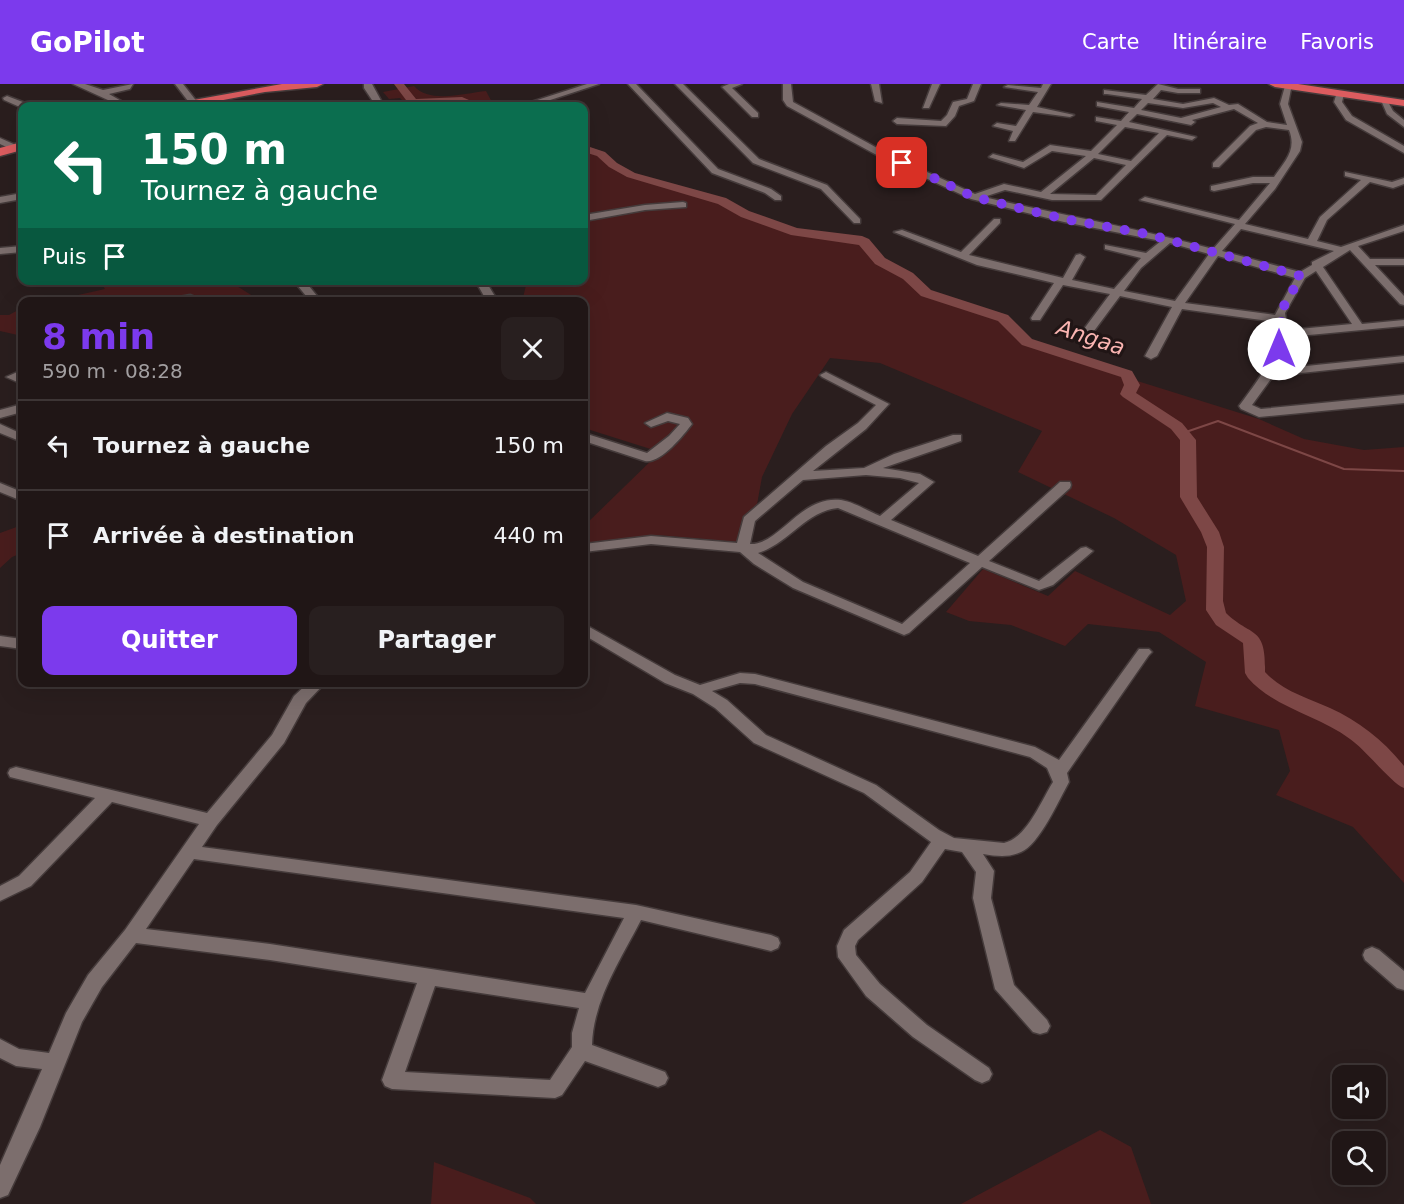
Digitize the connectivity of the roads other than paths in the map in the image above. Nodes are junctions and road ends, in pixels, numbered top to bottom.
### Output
1 (77, 84) edge
2 (129, 84) edge
3 (178, 84) edge
4 (317, 84) edge
5 (368, 84) edge
6 (595, 84) edge
7 (632, 84) edge
8 (679, 84) edge
9 (738, 84) edge
10 (787, 84) edge
11 (875, 84) edge
12 (936, 84) edge
13 (978, 84) edge
14 (1276, 84) edge
15 (1161, 85) edge
16 (1289, 86) junction
17 (1008, 87) dead end
18 (1045, 87) edge
19 (1197, 91) dead end
20 (1107, 92) dead end
21 (102, 93) junction
22 (1340, 94) junction
23 (7, 98) dead end
24 (1148, 99) junction
25 (1383, 100) junction
26 (879, 101) dead end
27 (119, 102) edge
28 (194, 102) joint
29 (379, 102) edge
30 (535, 102) edge
31 (18, 103) edge
32 (1404, 103) edge
33 (1100, 104) dead end
34 (1001, 105) dead end
35 (926, 106) dead end
36 (1227, 107) junction
37 (1033, 108) junction
38 (1136, 112) junction
39 (1070, 114) dead end
40 (755, 115) dead end
41 (1099, 119) dead end
42 (1182, 120) junction
43 (897, 121) dead end
44 (1200, 123) dead end
45 (1123, 124) junction
46 (1265, 124) junction
47 (1404, 124) edge
48 (847, 126) dead end
49 (997, 126) dead end
50 (834, 128) junction
51 (1019, 129) junction
52 (1294, 129) junction
53 (1164, 132) junction
54 (1192, 137) dead end
55 (1012, 139) dead end
56 (0, 141) edge
57 (18, 147) edge
58 (18, 147) edge
59 (1404, 150) edge
60 (0, 152) edge
61 (1092, 154) junction
62 (993, 157) dead end
63 (1134, 164) junction
64 (1216, 165) dead end
65 (1348, 174) dead end
66 (1368, 179) junction
67 (1277, 180) junction
68 (1404, 181) edge
69 (1214, 188) dead end
70 (1044, 194) junction
71 (18, 197) edge
72 (974, 197) junction
73 (778, 198) dead end
74 (1145, 200) dead end
75 (0, 201) edge
76 (683, 205) dead end
77 (588, 217) edge
78 (857, 221) dead end
79 (997, 221) dead end
80 (1240, 225) junction
81 (1404, 228) edge
82 (898, 231) dead end
83 (1168, 240) junction
84 (1311, 243) junction
85 (1109, 247) dead end
86 (1346, 247) junction
87 (18, 249) edge
88 (0, 251) edge
89 (1216, 252) junction
90 (963, 256) junction
91 (1146, 256) junction
92 (1080, 257) dead end
93 (1370, 262) junction
94 (1404, 262) edge
95 (1316, 264) junction
96 (1301, 276) junction
97 (1063, 282) junction
98 (302, 285) edge
99 (1400, 291) edge
100 (1118, 292) junction
101 (313, 297) edge
102 (1404, 302) edge
103 (1178, 305) junction
104 (1036, 318) dead end
105 (1279, 319) junction
106 (1404, 323) edge
107 (1359, 327) junction
108 (1087, 333) dead end
109 (1283, 334) junction
110 (1151, 356) dead end
111 (1404, 359) edge
112 (0, 372) edge
113 (1269, 373) junction
114 (826, 375) dead end
115 (14, 378) edge
116 (1404, 399) edge
117 (18, 409) edge
118 (0, 414) edge
119 (651, 423) dead end
120 (0, 428) edge
121 (18, 436) edge
122 (588, 438) edge
123 (957, 438) dead end
124 (867, 471) junction
125 (802, 476) junction
126 (1065, 486) dead end
127 (0, 487) edge
128 (18, 495) edge
129 (882, 522) junction
130 (743, 547) junction
131 (588, 548) edge
132 (1086, 551) dead end
133 (979, 563) junction
134 (588, 631) edge
135 (0, 641) edge
136 (18, 643) edge
137 (1144, 652) dead end
138 (699, 690) junction
139 (302, 691) edge
140 (1060, 771) junction
141 (16, 773) dead end
142 (108, 796) junction
143 (212, 820) junction
144 (942, 840) junction
145 (969, 848) junction
146 (189, 852) junction
147 (0, 894) edge
148 (636, 912) junction
149 (132, 935) junction
150 (771, 943) dead end
151 (1372, 955) dead end
152 (429, 976) junction
153 (1404, 982) edge
154 (591, 1002) junction
155 (1040, 1026) dead end
156 (0, 1048) edge
157 (582, 1049) junction
158 (53, 1062) junction
159 (982, 1074) dead end
160 (658, 1078) dead end
161 (0, 1188) edge

1 - 21 street
2 - 21 street
3 - 28 street
4 - 28 highway
5 - 29 street
6 - 30 street
7 - 73 street
8 - 78 street
9 - 40 street
10 - 50 street
11 - 26 street
12 - 35 street
13 - 43 street
14 - 16 highway
15 - 19 street
15 - 24 street
16 - 22 highway
16 - 52 street
17 - 18 street
18 - 37 street
20 - 24 street
21 - 27 street
22 - 25 highway
22 - 59 street
23 - 31 street
24 - 36 street
24 - 38 street
25 - 32 highway
25 - 47 street
33 - 38 street
34 - 37 street
36 - 42 street
36 - 46 street
37 - 39 street
37 - 51 street
38 - 42 street
38 - 45 street
41 - 45 street
42 - 44 street
45 - 53 street
45 - 61 street
46 - 52 street
46 - 64 street
48 - 50 street
49 - 51 street
50 - 72 street
51 - 55 street
52 - 67 street
53 - 54 street
53 - 63 street
56 - 57 street
58 - 60 highway
61 - 62 street
61 - 63 street
61 - 70 street
63 - 70 street
65 - 66 street
66 - 68 street
66 - 84 street
67 - 69 street
67 - 80 street
70 - 72 street
71 - 75 street
72 - 83 street
74 - 80 street
76 - 77 street
79 - 90 street
80 - 84 street
80 - 89 street
81 - 86 street
82 - 90 street
83 - 89 street
83 - 91 street
84 - 86 street
85 - 91 street
86 - 93 street
86 - 95 street
87 - 88 street
89 - 96 street
89 - 103 street
90 - 97 street
91 - 100 street
92 - 97 street
93 - 94 street
93 - 99 street
95 - 96 street
95 - 107 street
96 - 105 street
97 - 100 street
97 - 104 street
98 - 101 street
99 - 102 street
100 - 103 street
100 - 108 street
103 - 105 street
103 - 110 street
105 - 109 street
106 - 107 street
107 - 109 street
109 - 113 street
111 - 113 street
112 - 115 street
113 - 116 street
114 - 125 street
117 - 118 street
119 - 122 street
120 - 121 street
123 - 124 street
124 - 125 street
124 - 129 street
125 - 130 street
126 - 133 street
127 - 128 street
129 - 130 street
129 - 133 street
130 - 131 street
130 - 133 street
132 - 133 street
134 - 138 street
135 - 136 street
137 - 140 street
138 - 140 street
138 - 144 street
139 - 143 street
140 - 145 street
141 - 142 street
142 - 143 street
142 - 147 street
143 - 146 street
144 - 145 street
144 - 159 street
145 - 155 street
146 - 148 street
146 - 149 street
148 - 150 street
148 - 154 street
149 - 152 street
149 - 158 street
151 - 153 street
152 - 154 street
152 - 157 street
154 - 157 street
156 - 158 street
157 - 160 street
158 - 161 street

